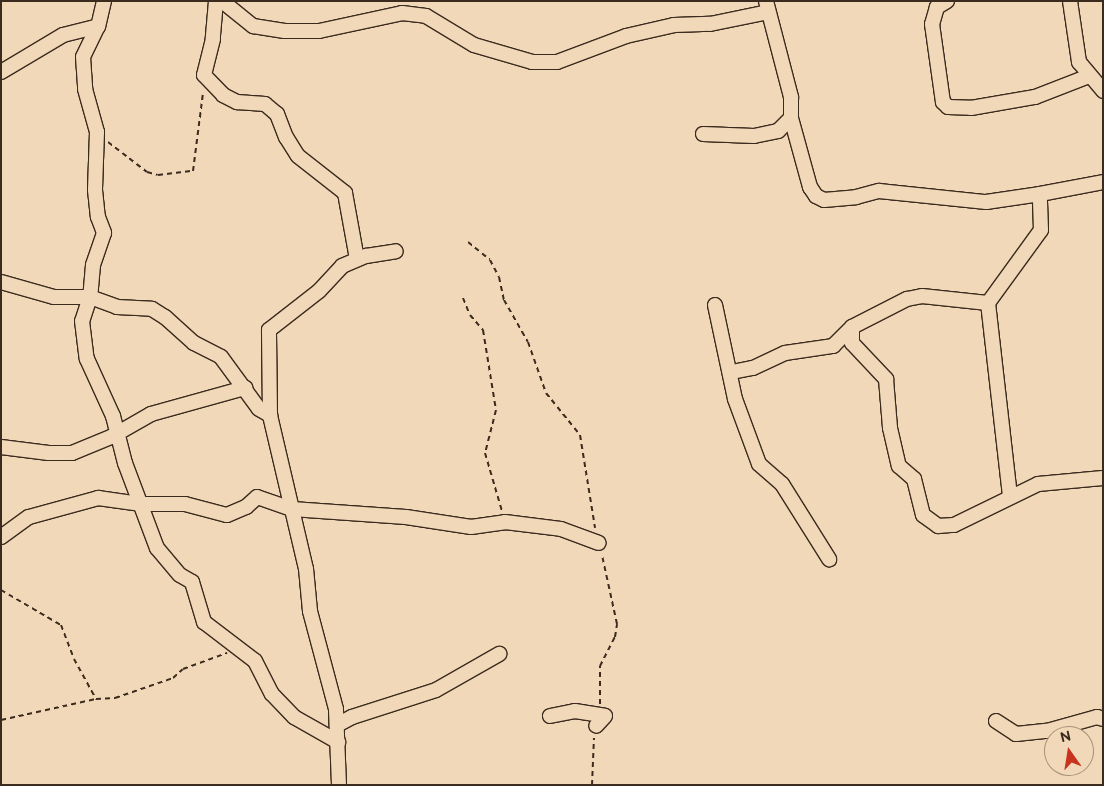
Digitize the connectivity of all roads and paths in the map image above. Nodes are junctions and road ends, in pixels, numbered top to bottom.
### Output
1 (104, 1) edge
2 (216, 1) edge
3 (222, 1) edge
4 (947, 1) edge
5 (1070, 1) edge
6 (767, 7) edge
7 (98, 26) junction
8 (1, 72) edge
9 (204, 75) junction
10 (1089, 76) junction
11 (1103, 91) edge
12 (791, 118) junction
13 (97, 132) junction
14 (703, 134) dead end
15 (1103, 182) edge
16 (1040, 194) junction
17 (468, 242) dead end
18 (396, 251) dead end
19 (357, 259) junction
20 (1, 282) edge
21 (90, 297) junction
22 (463, 298) dead end
23 (988, 303) junction
24 (715, 305) dead end
25 (852, 328) junction
26 (732, 372) junction
27 (245, 388) junction
28 (270, 415) junction
29 (117, 434) junction
30 (1, 447) edge
31 (1103, 478) edge
32 (1010, 495) junction
33 (140, 504) junction
34 (292, 509) junction
35 (505, 522) junction
36 (1, 537) edge
37 (599, 543) junction
38 (829, 559) dead end
39 (1, 590) edge
40 (240, 647) junction
41 (499, 654) dead end
42 (96, 699) junction
43 (550, 716) dead end
44 (1, 720) edge
45 (1103, 720) edge
46 (996, 721) dead end
47 (337, 725) junction
48 (596, 726) junction
49 (338, 742) junction
50 (339, 785) edge
51 (592, 785) edge

1 - 7 street
2 - 9 street
3 - 6 street
4 - 10 street
5 - 10 street
6 - 12 street
7 - 8 street
7 - 13 street
9 - 13 path
9 - 19 street
10 - 11 street
12 - 14 street
12 - 16 street
13 - 21 street
15 - 16 street
16 - 23 street
17 - 37 path
18 - 19 street
19 - 28 street
20 - 21 street
21 - 27 street
21 - 29 street
22 - 35 path
23 - 25 street
23 - 32 street
24 - 26 street
25 - 26 street
25 - 32 street
26 - 38 street
27 - 28 street
27 - 29 street
28 - 34 street
29 - 30 street
29 - 33 street
31 - 32 street
33 - 34 street
33 - 36 street
33 - 40 street
34 - 35 street
34 - 47 street
35 - 37 street
37 - 48 path
39 - 42 path
40 - 42 path
40 - 49 street
41 - 47 street
42 - 44 path
43 - 48 street
45 - 46 street
47 - 49 street
48 - 51 path
49 - 50 street

